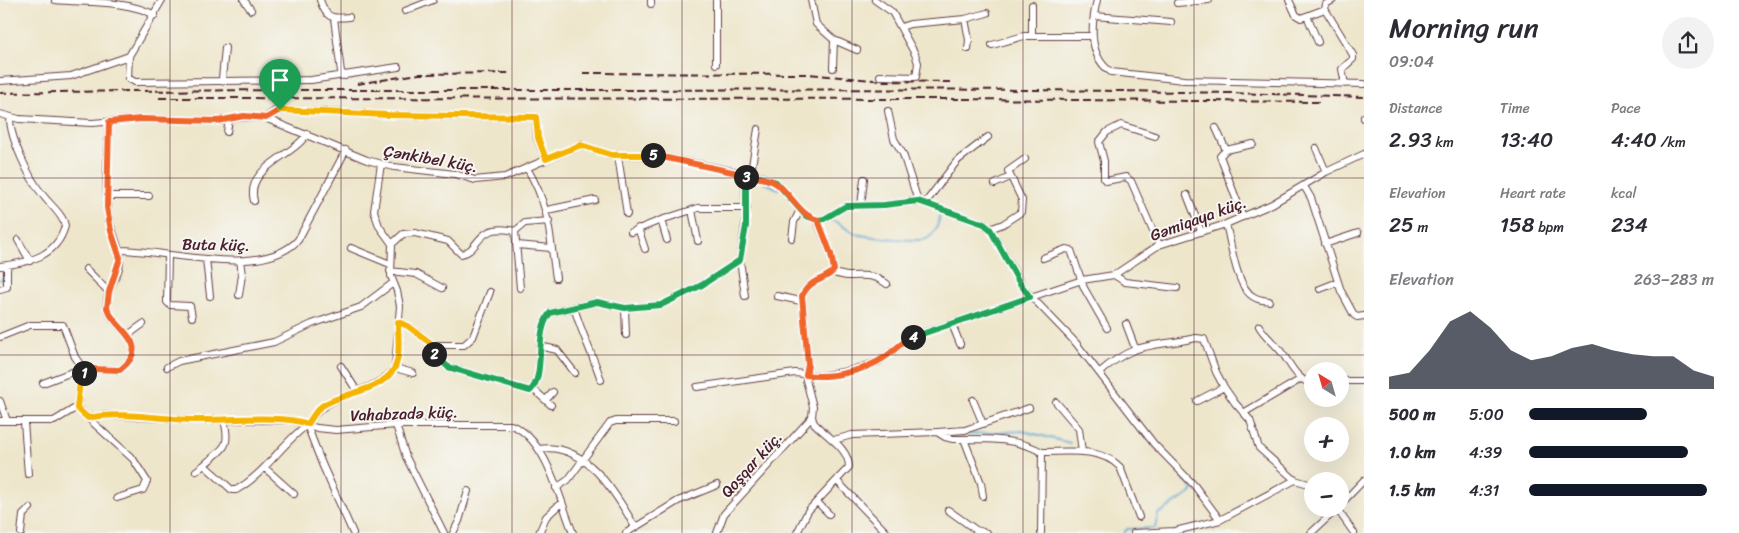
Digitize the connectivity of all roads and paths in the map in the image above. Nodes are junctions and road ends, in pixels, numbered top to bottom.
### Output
1 (55, 0) edge
2 (162, 0) edge
3 (244, 0) edge
4 (320, 0) edge
5 (432, 0) edge
6 (716, 0) edge
7 (812, 0) edge
8 (876, 0) edge
9 (1098, 0) edge
10 (1209, 0) edge
11 (1289, 0) edge
12 (1333, 0) edge
13 (1178, 3) dead end
14 (1032, 5) dead end
15 (1325, 9) junction
16 (251, 10) dead end
17 (405, 11) dead end
18 (987, 14) dead end
19 (155, 15) junction
20 (1094, 16) junction
21 (1307, 16) junction
22 (349, 17) dead end
23 (334, 18) junction
24 (965, 19) junction
25 (1171, 22) dead end
26 (901, 28) junction
27 (1032, 36) junction
28 (1092, 36) junction
29 (834, 40) junction
30 (1318, 42) dead end
31 (992, 45) dead end
32 (224, 48) dead end
33 (968, 49) dead end
34 (857, 50) dead end
35 (129, 56) junction
36 (716, 64) dead end
37 (398, 68) dead end
38 (833, 68) dead end
39 (345, 76) junction
40 (880, 76) dead end
41 (222, 80) junction
42 (0, 81) edge
43 (1345, 84) junction
44 (1364, 84) edge
45 (888, 111) dead end
46 (0, 114) edge
47 (10, 118) junction
48 (266, 118) junction
49 (229, 120) junction
50 (109, 122) junction
51 (1216, 128) dead end
52 (758, 129) dead end
53 (227, 132) dead end
54 (307, 134) junction
55 (1155, 136) dead end
56 (988, 137) dead end
57 (1254, 144) dead end
58 (1316, 148) dead end
59 (346, 150) junction
60 (1226, 150) junction
61 (1364, 154) edge
62 (618, 156) junction
63 (546, 159) junction
64 (1025, 159) dead end
65 (381, 164) junction
66 (527, 168) junction
67 (1326, 172) junction
68 (749, 174) junction
69 (1010, 177) junction
70 (864, 179) dead end
71 (996, 184) dead end
72 (1304, 186) junction
73 (1187, 195) dead end
74 (107, 196) junction
75 (149, 196) dead end
76 (595, 200) dead end
77 (254, 201) dead end
78 (918, 201) junction
79 (926, 202) junction
80 (861, 206) junction
81 (747, 208) junction
82 (547, 210) junction
83 (692, 210) junction
84 (800, 210) junction
85 (627, 214) dead end
86 (1243, 217) junction
87 (661, 220) junction
88 (818, 220) junction
89 (549, 221) junction
90 (1226, 224) junction
91 (638, 228) junction
92 (990, 229) junction
93 (515, 231) junction
94 (1201, 231) junction
95 (631, 232) dead end
96 (1358, 233) dead end
97 (792, 238) dead end
98 (18, 240) dead end
99 (667, 240) dead end
100 (698, 241) dead end
101 (392, 244) junction
102 (1325, 244) junction
103 (518, 245) junction
104 (1158, 245) junction
105 (351, 248) dead end
106 (551, 248) junction
107 (644, 249) dead end
108 (118, 250) junction
109 (168, 256) junction
110 (1043, 258) dead end
111 (206, 259) junction
112 (240, 260) junction
113 (740, 260) junction
114 (30, 261) junction
115 (4, 266) edge
116 (390, 267) junction
117 (86, 269) dead end
118 (832, 272) junction
119 (1114, 275) junction
120 (556, 278) dead end
121 (1082, 280) junction
122 (1338, 282) junction
123 (393, 283) junction
124 (887, 284) dead end
125 (442, 288) dead end
126 (520, 288) dead end
127 (1177, 288) dead end
128 (0, 289) edge
129 (1320, 289) dead end
130 (109, 292) junction
131 (490, 292) dead end
132 (239, 294) dead end
133 (210, 296) dead end
134 (745, 296) dead end
135 (776, 296) dead end
136 (1030, 297) junction
137 (801, 301) junction
138 (1269, 301) dead end
139 (574, 307) junction
140 (625, 308) junction
141 (1364, 316) edge
142 (192, 317) dead end
143 (398, 322) junction
144 (143, 324) dead end
145 (952, 324) junction
146 (1126, 324) dead end
147 (1259, 326) dead end
148 (1107, 328) dead end
149 (128, 334) junction
150 (626, 334) dead end
151 (0, 337) edge
152 (960, 344) dead end
153 (433, 345) junction
154 (540, 346) junction
155 (1135, 348) junction
156 (340, 366) dead end
157 (167, 367) dead end
158 (395, 368) junction
159 (85, 371) junction
160 (1100, 372) junction
161 (414, 373) dead end
162 (575, 373) dead end
163 (806, 375) junction
164 (1300, 379) junction
165 (601, 380) dead end
166 (1304, 381) edge
167 (1349, 381) edge
168 (1364, 381) edge
169 (43, 383) dead end
170 (697, 387) dead end
171 (1224, 387) junction
172 (533, 388) junction
173 (357, 391) junction
174 (553, 392) dead end
175 (972, 400) dead end
176 (0, 401) edge
177 (1197, 401) dead end
178 (1056, 402) dead end
179 (77, 408) junction
180 (1029, 408) dead end
181 (1245, 412) junction
182 (812, 417) junction
183 (88, 418) junction
184 (224, 420) junction
185 (4, 421) edge
186 (674, 421) dead end
187 (24, 422) junction
188 (308, 424) junction
189 (983, 424) junction
190 (396, 425) junction
191 (937, 432) junction
192 (964, 439) junction
193 (834, 440) junction
194 (538, 449) junction
195 (1042, 452) junction
196 (1082, 452) junction
197 (583, 460) junction
198 (204, 464) junction
199 (265, 468) junction
200 (196, 471) dead end
201 (28, 474) dead end
202 (1295, 480) junction
203 (1364, 480) edge
204 (838, 482) junction
205 (1304, 483) edge
206 (717, 485) dead end
207 (556, 488) junction
208 (468, 491) dead end
209 (294, 494) dead end
210 (1349, 494) edge
211 (983, 496) dead end
212 (117, 498) dead end
213 (817, 502) junction
214 (561, 503) junction
215 (30, 508) dead end
216 (948, 510) dead end
217 (828, 514) dead end
218 (1139, 517) dead end
219 (1329, 517) edge
220 (1343, 517) edge
221 (1220, 520) junction
222 (635, 527) junction
223 (797, 532) edge
224 (21, 533) edge
225 (353, 533) edge
226 (444, 533) edge
227 (453, 533) edge
228 (538, 533) edge
229 (573, 533) edge
230 (626, 533) edge
231 (717, 533) edge
232 (788, 533) edge
233 (887, 533) edge
234 (987, 533) edge
235 (1041, 533) edge
236 (1134, 533) edge
237 (1312, 533) edge
238 (1354, 533) edge

1 - 19 street
2 - 19 street
3 - 16 street
4 - 23 street
5 - 17 street
6 - 36 street
7 - 29 street
8 - 26 street
9 - 20 street
10 - 13 street
11 - 21 street
12 - 15 street
14 - 27 street
15 - 21 street
15 - 43 street
18 - 24 street
19 - 35 street
20 - 25 street
20 - 28 street
21 - 30 street
22 - 23 street
23 - 39 street
24 - 26 street
24 - 33 street
26 - 40 street
27 - 28 street
27 - 31 street
28 - 43 street
29 - 34 street
29 - 38 street
32 - 41 street
35 - 41 street
35 - 42 street
37 - 39 street
39 - 41 street
43 - 44 street
45 - 78 street
46 - 47 street, Çənkibel küç.
47 - 50 street, Çənkibel küç.
47 - 114 street
48 - 49 street, Çənkibel küç.
48 - 54 street, Çənkibel küç.
48 - 63 street
49 - 50 street, Çənkibel küç.
49 - 53 street
50 - 74 street
51 - 60 street
52 - 68 street
54 - 59 street, Çənkibel küç.
54 - 77 street
55 - 104 street
56 - 79 street
57 - 60 street
58 - 67 street
59 - 65 street, Çənkibel küç.
59 - 112 street, Buta küç.
60 - 86 street
61 - 67 street, Gəmiqaya küç.
62 - 63 street, Çənkibel küç.
62 - 68 street, Çənkibel küç.
62 - 85 street
63 - 66 street, Çənkibel küç.
64 - 69 street
65 - 66 street, Çənkibel küç.
65 - 101 street
66 - 82 street
67 - 72 street, Gəmiqaya küç.
68 - 81 street
68 - 84 street, Çənkibel küç.
69 - 71 street
69 - 92 street
70 - 80 street
72 - 86 street, Gəmiqaya küç.
72 - 102 street
73 - 94 street
74 - 75 street
74 - 108 street
76 - 82 street
78 - 79 street
78 - 80 street
79 - 92 street
80 - 88 street
81 - 83 street
81 - 113 street
82 - 89 street
83 - 87 street
83 - 100 street
84 - 88 street, Çənkibel küç.
84 - 97 street
86 - 90 street, Gəmiqaya küç.
87 - 91 street
87 - 99 street
88 - 118 street
89 - 93 street
89 - 106 street
90 - 94 street, Gəmiqaya küç.
90 - 138 street
91 - 95 street
91 - 107 street
92 - 136 street
93 - 101 street
93 - 103 street
94 - 104 street, Gəmiqaya küç.
96 - 102 street
98 - 114 street
101 - 116 street
102 - 122 street
103 - 106 street
103 - 126 street
104 - 119 street, Gəmiqaya küç.
105 - 116 street
106 - 120 street
108 - 109 street, Buta küç.
108 - 130 street
109 - 111 street, Buta küç.
109 - 142 street
110 - 121 street
111 - 112 street, Buta küç.
111 - 133 street
112 - 132 street
113 - 134 street
113 - 140 street
114 - 115 street
115 - 128 street
116 - 123 street
116 - 125 street
117 - 130 street
118 - 124 street
118 - 137 street
119 - 121 street, Gəmiqaya küç.
119 - 127 street
121 - 136 street, Gəmiqaya küç.
121 - 148 street
122 - 129 street
122 - 141 street
123 - 143 street
123 - 157 street
130 - 149 street
131 - 153 street
135 - 137 street
136 - 145 street, Gəmiqaya küç.
136 - 160 street
137 - 163 street
139 - 140 street
139 - 154 street
139 - 165 street
140 - 150 street
143 - 153 street
143 - 158 street
144 - 149 street
145 - 152 street
145 - 163 street, Gəmiqaya küç.
146 - 155 street
147 - 164 street
149 - 159 street
151 - 159 street
153 - 172 street
154 - 162 street
154 - 172 street
155 - 160 street
155 - 171 street
156 - 173 street
158 - 161 street
158 - 173 street
159 - 169 street
159 - 179 street
160 - 221 street
163 - 170 street, Gəmiqaya küç.
163 - 182 street
164 - 166 street
164 - 181 street
167 - 168 street
171 - 177 street
171 - 181 street
172 - 174 street
173 - 188 street
175 - 189 street
176 - 185 street
178 - 196 street
179 - 183 street
179 - 187 street
180 - 189 street
181 - 202 street
182 - 193 street
182 - 231 street, Qoşqar küç.
183 - 184 street, Vahabzadə küç.
183 - 212 street
184 - 188 street, Vahabzadə küç.
184 - 198 street
185 - 187 street
186 - 197 street
187 - 201 street
188 - 190 street, Vahabzadə küç.
188 - 199 street
188 - 225 street
189 - 191 street
190 - 194 street, Vahabzadə küç.
190 - 226 street
191 - 192 street
191 - 193 street
192 - 195 street
192 - 211 street
193 - 204 street
194 - 197 street
194 - 207 street, Vahabzadə küç.
195 - 196 street
195 - 235 street
196 - 218 street
197 - 207 street
197 - 222 street
198 - 199 street
198 - 200 street
199 - 209 street
202 - 205 street
202 - 221 street
203 - 210 street
204 - 213 street
204 - 233 street
206 - 222 street
207 - 214 street, Vahabzadə küç.
208 - 227 street
213 - 217 street
213 - 223 street
214 - 228 street
214 - 229 street, Vahabzadə küç.
215 - 224 street
216 - 234 street
219 - 237 street
220 - 238 street
221 - 236 street
222 - 230 street
223 - 232 street

